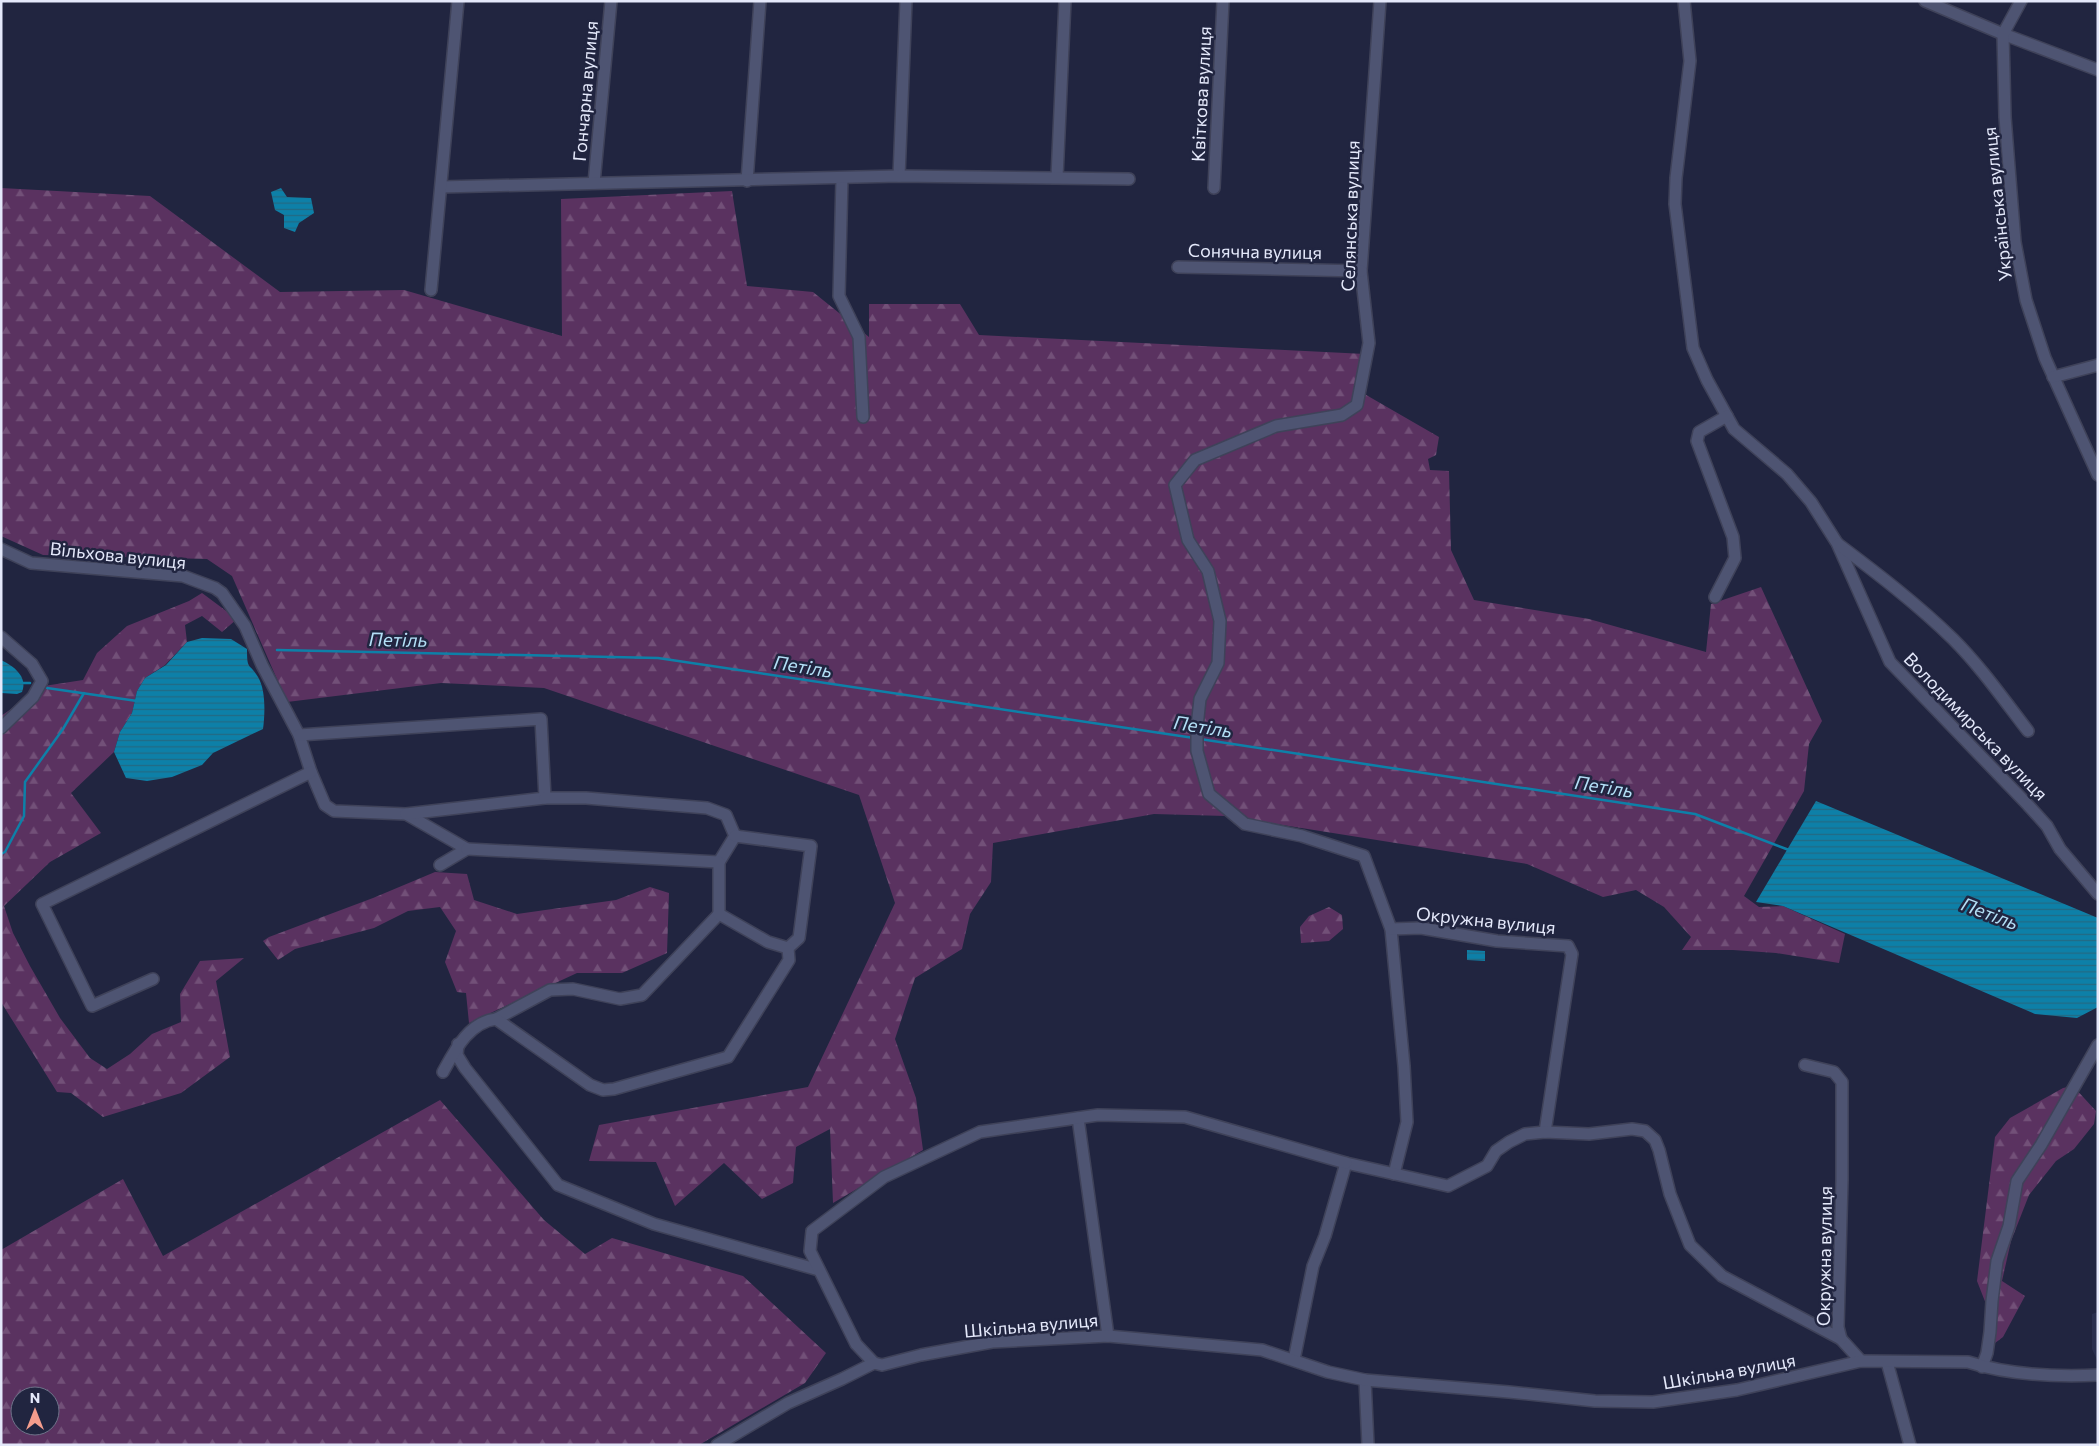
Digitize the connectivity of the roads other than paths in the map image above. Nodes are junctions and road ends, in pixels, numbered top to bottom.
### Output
1 (458, 1) edge
2 (611, 1) edge
3 (760, 1) edge
4 (906, 1) edge
5 (1065, 1) edge
6 (1223, 1) edge
7 (1380, 1) edge
8 (1684, 1) edge
9 (1925, 1) edge
10 (2021, 1) edge
11 (2003, 34) junction
12 (2098, 70) edge
13 (899, 176) junction
14 (1057, 177) junction
15 (842, 179) junction
16 (1129, 179) dead end
17 (748, 181) junction
18 (594, 183) junction
19 (441, 187) junction
20 (1214, 188) dead end
21 (1178, 267) dead end
22 (1361, 271) junction
23 (431, 290) dead end
24 (2098, 365) edge
25 (2053, 376) junction
26 (1727, 416) junction
27 (863, 417) dead end
28 (2098, 475) edge
29 (1837, 543) junction
30 (1, 549) edge
31 (1715, 597) dead end
32 (1, 637) edge
33 (1, 728) edge
34 (2028, 731) dead end
35 (299, 735) junction
36 (311, 772) junction
37 (545, 798) junction
38 (406, 814) junction
39 (1245, 824) joint
40 (735, 836) junction
41 (467, 849) junction
42 (719, 862) junction
43 (440, 865) dead end
44 (2098, 894) edge
45 (719, 914) junction
46 (1391, 930) junction
47 (788, 948) junction
48 (153, 979) dead end
49 (496, 1020) junction
50 (458, 1043) junction
51 (2098, 1045) edge
52 (1804, 1065) dead end
53 (443, 1072) dead end
54 (1078, 1118) junction
55 (1545, 1132) junction
56 (1346, 1163) junction
57 (1394, 1174) junction
58 (820, 1270) junction
59 (1108, 1336) junction
60 (1841, 1339) junction
61 (1294, 1360) junction
62 (1861, 1361) junction
63 (1887, 1362) junction
64 (874, 1363) junction
65 (1982, 1367) junction
66 (2098, 1375) edge
67 (1365, 1380) junction
68 (717, 1445) edge
69 (1368, 1445) edge
70 (1910, 1445) edge

1 - 19 street
2 - 18 street, Гончарна вулиця
3 - 17 street
4 - 13 street
5 - 14 street
6 - 20 street, Квіткова вулиця
7 - 22 street, Селянська вулиця
8 - 26 street, Володимирська вулиця
9 - 11 street
10 - 11 street
11 - 12 street
11 - 25 street, Українська вулиця
13 - 14 street
13 - 15 street
14 - 16 street
15 - 17 street
15 - 27 street
17 - 18 street
18 - 19 street
19 - 23 street
21 - 22 street, Сонячна вулиця
22 - 39 street, Селянська вулиця
24 - 25 street
25 - 28 street, Українська вулиця
26 - 29 street, Володимирська вулиця
26 - 31 street
29 - 34 street, Володимирська вулиця
29 - 44 street, Володимирська вулиця
30 - 35 street, Вільхова вулиця
32 - 33 street
35 - 36 street, Вільхова вулиця
35 - 37 street
36 - 38 street, Вільхова вулиця
36 - 48 street
37 - 38 street, Вільхова вулиця
37 - 40 street, Вільхова вулиця
38 - 41 street
39 - 46 street, Окружна вулиця
40 - 42 street
40 - 47 street
41 - 42 street
41 - 43 street
42 - 45 street
45 - 47 street
45 - 49 street
46 - 55 street, Окружна вулиця
46 - 57 street, Окружна вулиця
47 - 49 street
49 - 50 street
50 - 53 street
50 - 58 street
51 - 65 street
52 - 60 street, Окружна вулиця
54 - 56 street, Окружна вулиця
54 - 58 street, Окружна вулиця
54 - 59 street
55 - 57 street, Окружна вулиця
55 - 60 street, Окружна вулиця
56 - 57 street, Окружна вулиця
56 - 61 street
58 - 64 street, Окружна вулиця
59 - 61 street, Шкільна вулиця
59 - 64 street, Шкільна вулиця
60 - 62 street
61 - 67 street, Шкільна вулиця
62 - 63 street, Шкільна вулиця
62 - 67 street, Шкільна вулиця
63 - 65 street, Шкільна вулиця
63 - 70 street
64 - 68 street, Шкільна вулиця
65 - 66 street, Шкільна вулиця
67 - 69 street

